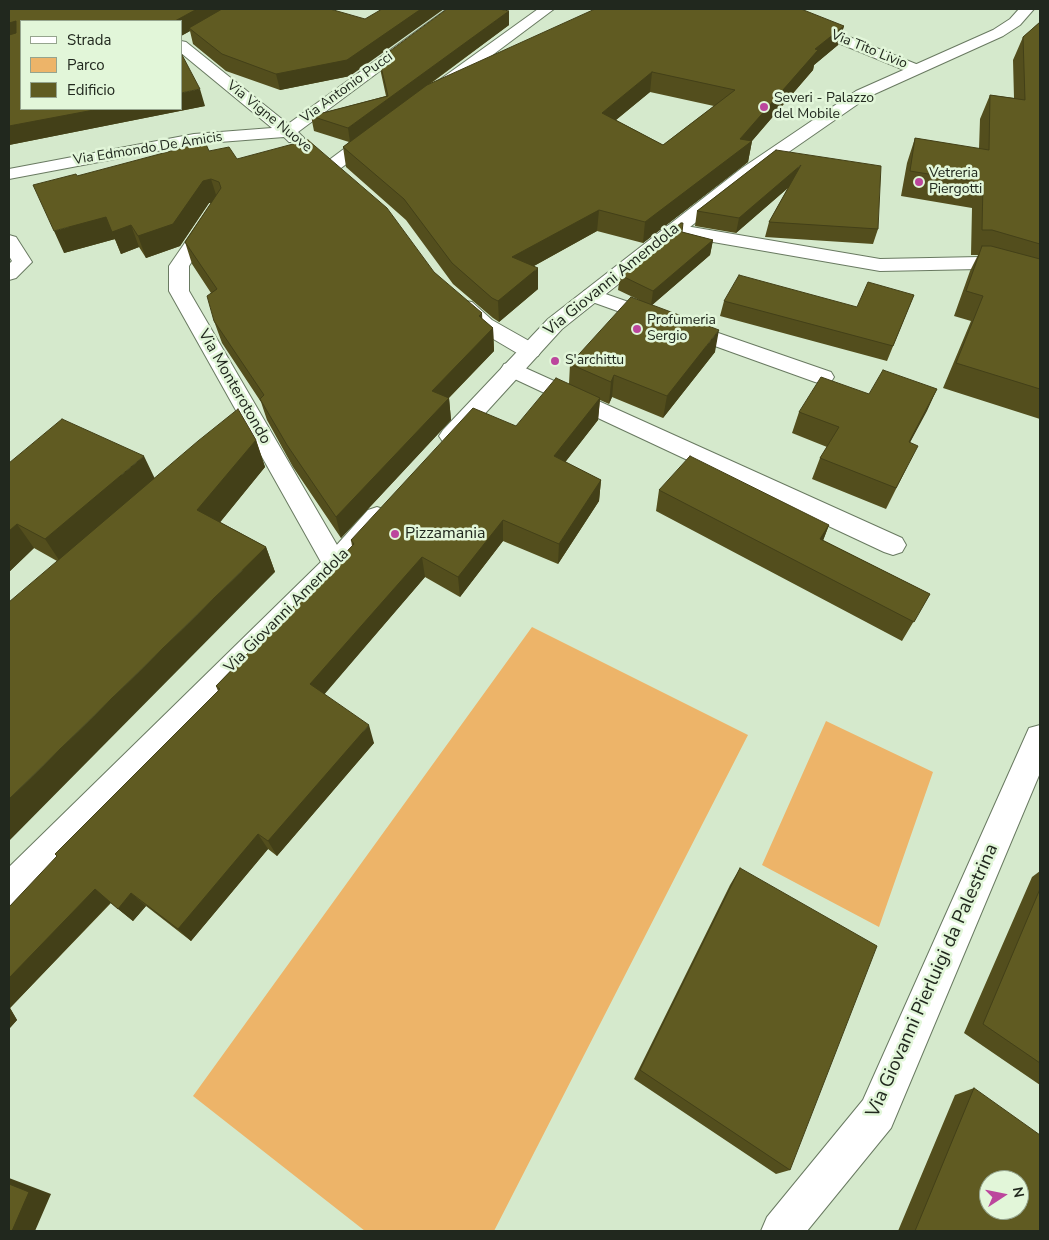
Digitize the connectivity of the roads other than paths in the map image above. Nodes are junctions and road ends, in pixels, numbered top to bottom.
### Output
1 (456, 9) edge
2 (547, 9) edge
3 (768, 9) edge
4 (1027, 9) edge
5 (196, 35) edge
6 (182, 43) edge
7 (182, 45) edge
8 (915, 69) junction
9 (427, 96) edge
10 (387, 126) edge
11 (288, 132) junction
12 (331, 166) junction
13 (9, 174) edge
14 (348, 180) edge
15 (218, 209) edge
16 (674, 230) junction
17 (9, 241) edge
18 (9, 274) edge
19 (1040, 279) edge
20 (452, 295) edge
21 (591, 295) junction
22 (530, 351) junction
23 (512, 370) junction
24 (823, 377) edge
25 (439, 449) edge
26 (393, 499) edge
27 (893, 545) dead end
28 (335, 564) junction
29 (1040, 738) edge
30 (9, 890) edge
31 (781, 1231) edge

1 - 11 street, Via Antonio Pucci
2 - 9 street
3 - 8 street, Via Tito Livio
4 - 8 street, Via Giovanni Amendola
5 - 6 street
7 - 11 street, Via Vigne Nuove
8 - 16 street, Via Giovanni Amendola
10 - 12 street
11 - 12 street, Via Vigne Nuove
11 - 13 street, Via Edmondo De Amicis
12 - 14 street, Via Vigne Nuove
15 - 28 street, Via Monterotondo
16 - 19 street
16 - 21 street, Via Giovanni Amendola
17 - 18 street
20 - 22 street
21 - 22 street, Via Giovanni Amendola
21 - 24 street
22 - 23 street, Via Giovanni Amendola
23 - 25 street, Via Giovanni Amendola
23 - 27 street
26 - 28 street, Via Giovanni Amendola
28 - 30 street, Via Giovanni Amendola
29 - 31 street, Via Giovanni Pierluigi da Palestrina

